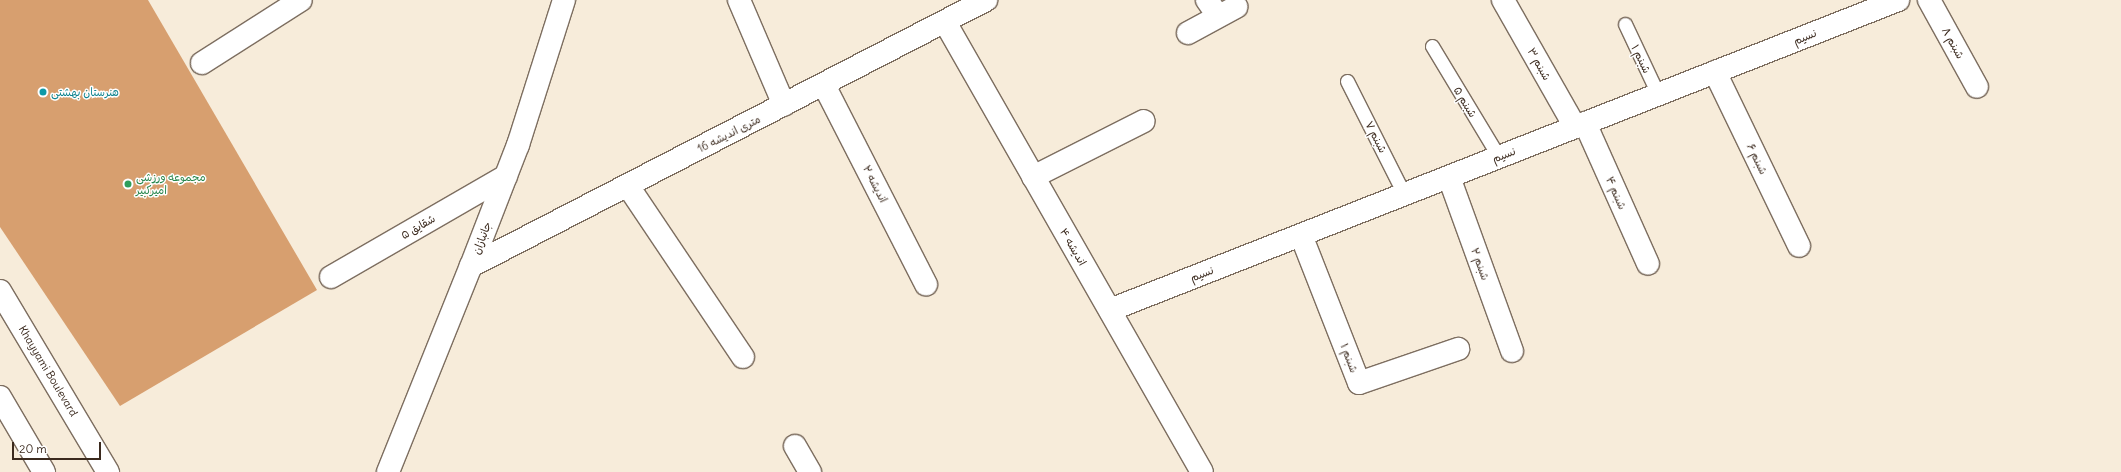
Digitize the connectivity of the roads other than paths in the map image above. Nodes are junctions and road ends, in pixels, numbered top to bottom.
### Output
1 (301, 0) edge
2 (564, 0) edge
3 (739, 0) edge
4 (986, 0) edge
5 (1503, 0) edge
6 (1898, 0) edge
7 (1929, 0) edge
8 (1220, 8) edge
9 (945, 22) junction
10 (1625, 24) dead end
11 (1188, 33) dead end
12 (1432, 46) dead end
13 (202, 63) dead end
14 (1715, 72) junction
15 (1347, 81) dead end
16 (824, 85) junction
17 (1977, 87) dead end
18 (1658, 94) junction
19 (784, 105) junction
20 (1144, 121) dead end
21 (1580, 125) junction
22 (1499, 157) junction
23 (506, 176) junction
24 (1034, 177) junction
25 (1449, 177) junction
26 (628, 186) junction
27 (1404, 194) junction
28 (1301, 235) junction
29 (1799, 246) dead end
30 (1648, 264) dead end
31 (472, 266) junction
32 (331, 277) dead end
33 (926, 284) dead end
34 (0, 291) edge
35 (1110, 310) junction
36 (1458, 349) dead end
37 (1512, 351) dead end
38 (742, 356) dead end
39 (2, 404) edge
40 (795, 446) dead end
41 (44, 472) edge
42 (108, 472) edge
43 (388, 472) edge
44 (810, 472) edge
45 (1202, 472) edge

1 - 13 street
2 - 23 street, جانبازان
3 - 19 street
4 - 9 street, 16 متری اندیشه
5 - 21 street, شبنم ۳
6 - 14 street, نسیم
7 - 17 street, شبنم ۸
8 - 11 street
9 - 16 street, 16 متری اندیشه
9 - 24 street, اندیشه ۴
10 - 18 lane, شبنم ۱
12 - 22 lane, شبنم ۵
14 - 18 street, نسیم
14 - 29 street, شبنم ۶
15 - 27 lane, شبنم ۷
16 - 19 street, 16 متری اندیشه
16 - 33 street, اندیشه ۲
18 - 21 street, نسیم
19 - 26 street, 16 متری اندیشه
20 - 24 street
21 - 22 street, نسیم
21 - 30 street, شبنم ۴
22 - 25 street, نسیم
23 - 31 street, جانبازان
23 - 32 street, شقایق ۵
24 - 35 street, اندیشه ۴
25 - 27 street, نسیم
25 - 37 street, شبنم ۲
26 - 31 street, 16 متری اندیشه
26 - 38 street
27 - 28 street, نسیم
28 - 35 street, نسیم
28 - 36 street, شبنم ۱
31 - 43 street, جانبازان
34 - 42 street, Khayyami Boulevard
35 - 45 street, اندیشه ۴
39 - 41 street
40 - 44 street

